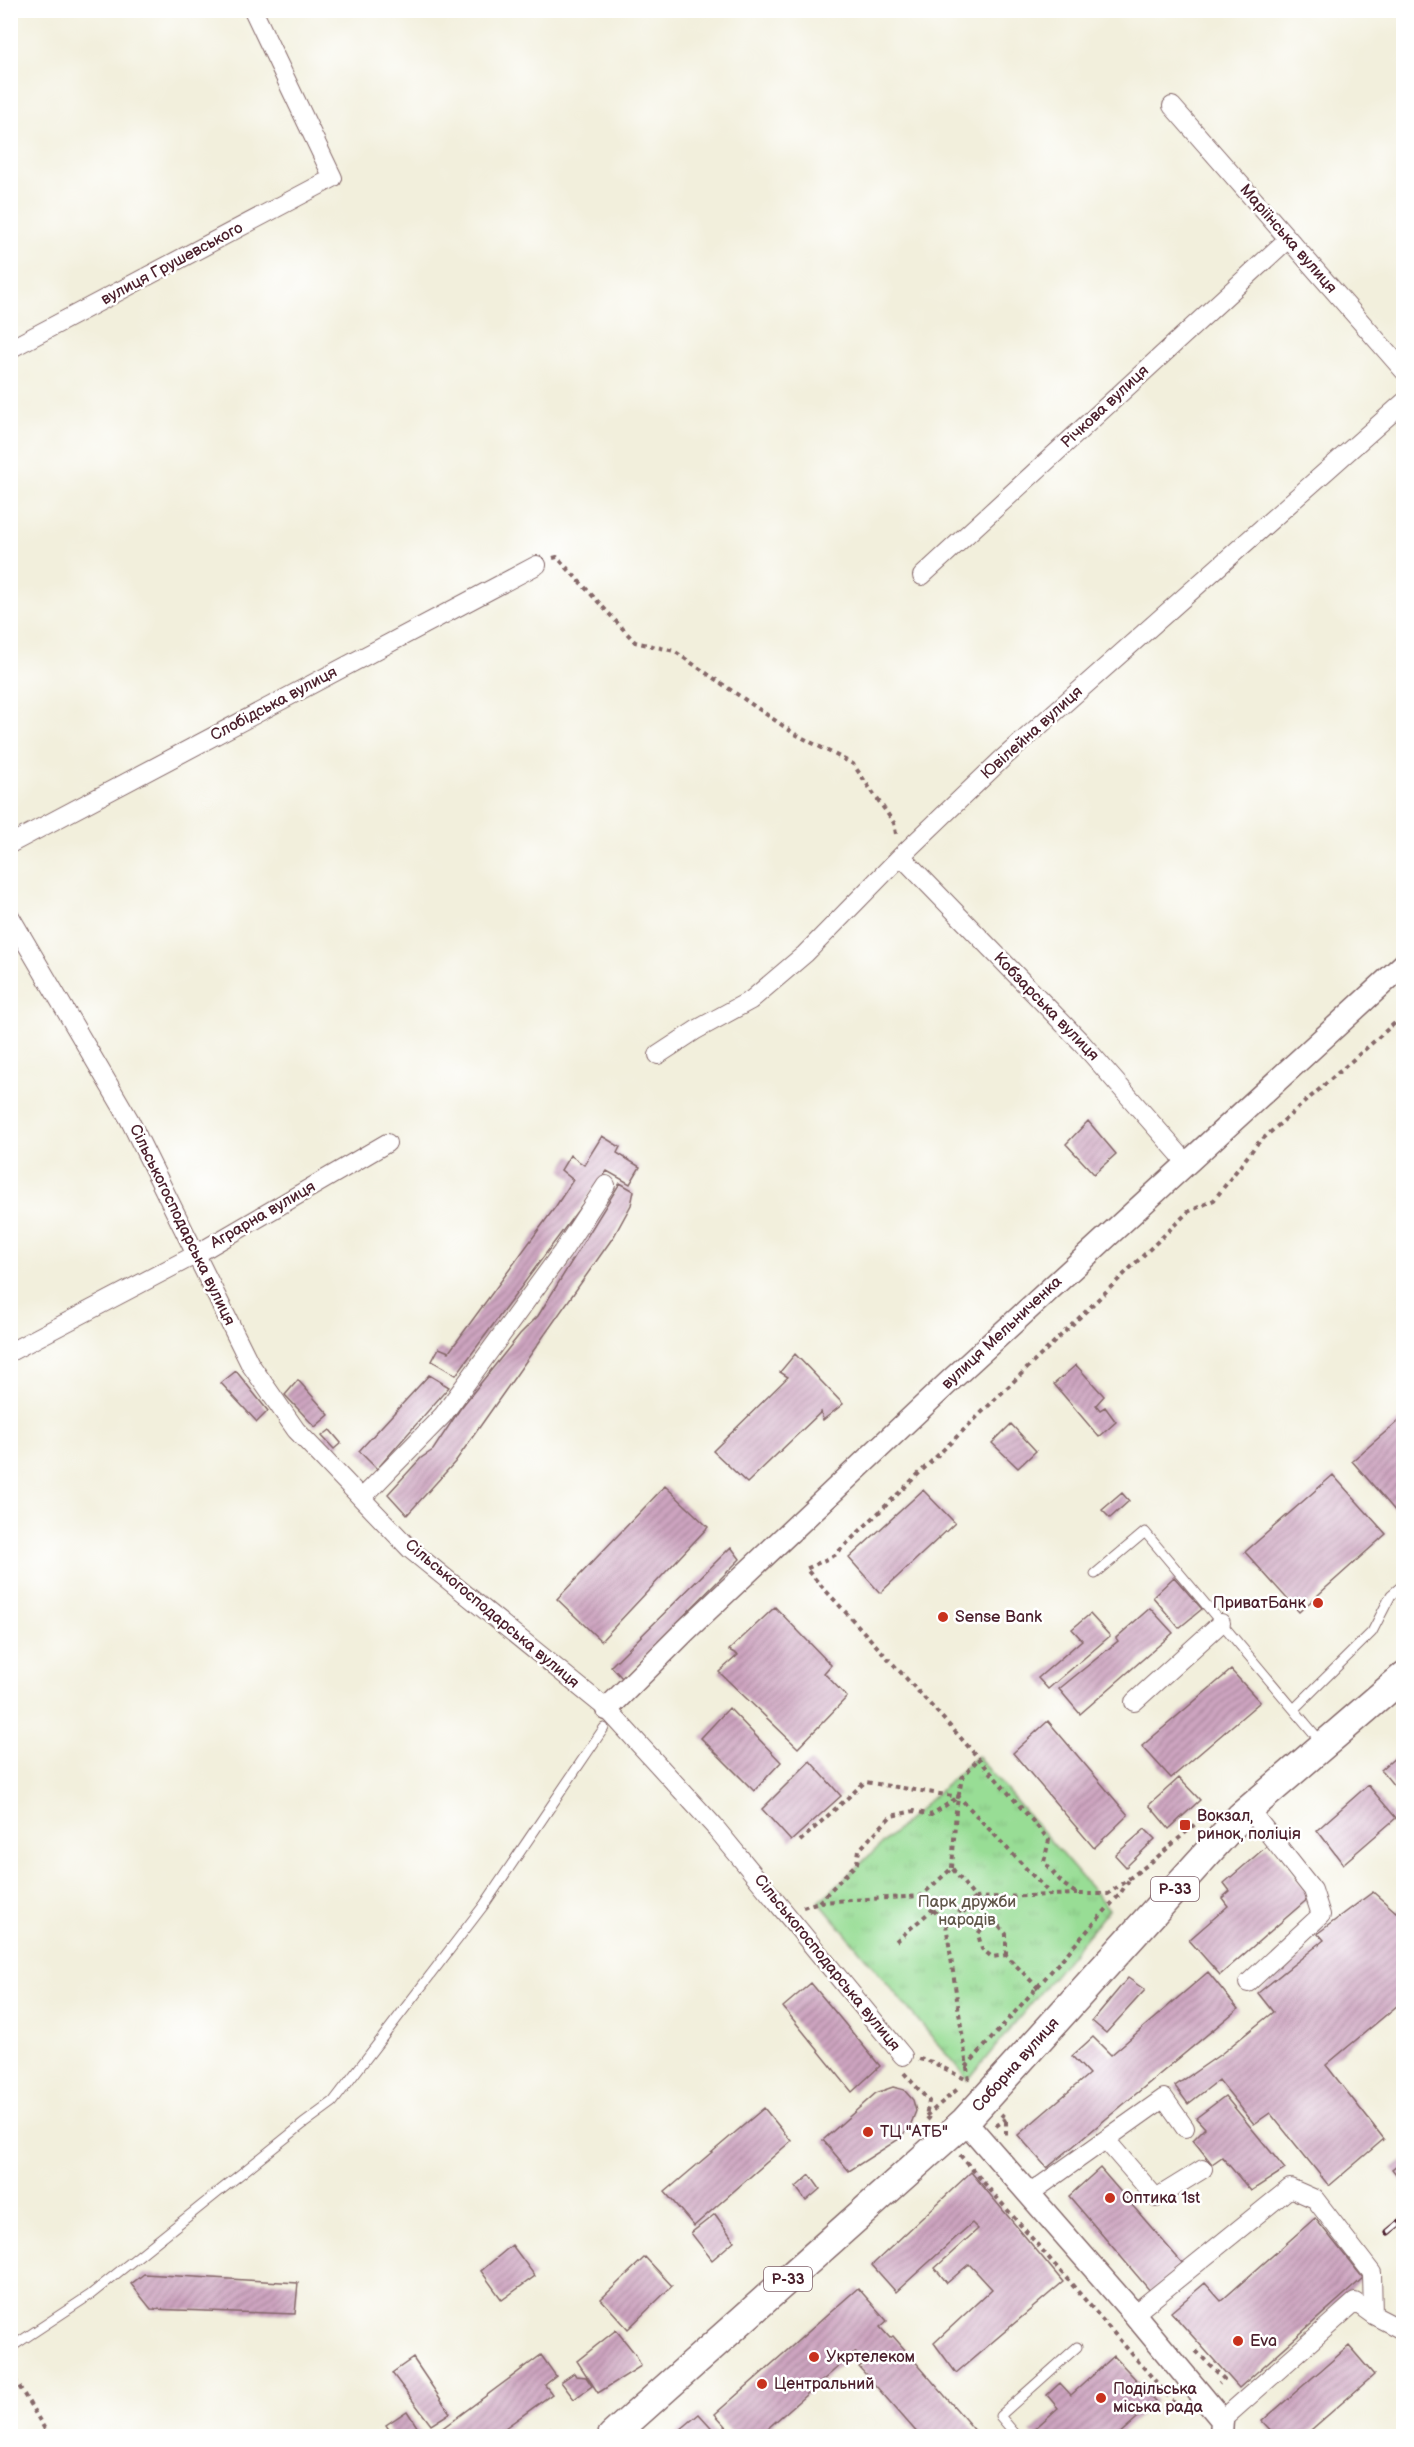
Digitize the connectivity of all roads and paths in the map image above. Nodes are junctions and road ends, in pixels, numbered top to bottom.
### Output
1 (253, 10) edge
2 (1172, 106) dead end
3 (1288, 239) junction
4 (10, 350) edge
5 (1404, 371) edge
6 (1404, 402) edge
7 (537, 565) joint
8 (922, 576) dead end
9 (10, 843) edge
10 (901, 856) junction
11 (10, 916) edge
12 (1404, 964) edge
13 (1404, 1016) edge
14 (658, 1055) dead end
15 (387, 1143) dead end
16 (1186, 1162) junction
17 (606, 1185) dead end
18 (195, 1255) junction
19 (10, 1352) edge
20 (362, 1498) junction
21 (1095, 1574) dead end
22 (1404, 1584) edge
23 (1221, 1623) junction
24 (1404, 1676) edge
25 (1134, 1702) dead end
26 (1294, 1709) junction
27 (606, 1719) junction
28 (1324, 1744) junction
29 (979, 1758) junction
30 (959, 1797) junction
31 (1214, 1808) dead end
32 (1249, 1809) junction
33 (800, 1841) dead end
34 (952, 1868) junction
35 (1132, 1876) junction
36 (1086, 1894) junction
37 (1051, 1895) junction
38 (921, 1896) junction
39 (975, 1898) junction
40 (819, 1902) junction
41 (933, 1909) junction
42 (963, 1909) junction
43 (786, 1912) junction
44 (981, 1930) junction
45 (896, 1941) dead end
46 (1006, 1955) junction
47 (1248, 1983) dead end
48 (1038, 1988) junction
49 (903, 2056) junction
50 (966, 2067) dead end
51 (926, 2116) junction
52 (1185, 2128) dead end
53 (957, 2138) junction
54 (1106, 2140) junction
55 (1203, 2169) dead end
56 (1029, 2194) junction
57 (1134, 2314) junction
58 (1373, 2315) junction
59 (1404, 2331) edge
60 (1077, 2347) dead end
61 (10, 2348) edge
62 (10, 2371) edge
63 (1222, 2428) edge
64 (49, 2436) edge
65 (540, 2436) edge
66 (558, 2436) edge
67 (612, 2436) edge
68 (1017, 2436) edge

1 - 4 street, вулиця Грушевського
2 - 3 street, Маріїнська вулиця
3 - 5 street, Маріїнська вулиця
3 - 8 street, Річкова вулиця
6 - 10 street, Ювілейна вулиця
7 - 9 street, Слобідська вулиця
7 - 10 path
10 - 14 street, Ювілейна вулиця
10 - 16 street, Кобзарська вулиця
11 - 18 street, Сільськогосподарська вулиця
12 - 16 street, вулиця Мельниченка
13 - 29 path
15 - 18 street, Аграрна вулиця
16 - 27 street, вулиця Мельниченка
17 - 20 street
18 - 19 street, Аграрна вулиця
18 - 20 street, Сільськогосподарська вулиця
20 - 27 street, Сільськогосподарська вулиця
21 - 23 lane
22 - 26 lane
23 - 25 street
23 - 26 lane
24 - 28 main road, Соборна вулиця / Р-33
26 - 28 lane
27 - 43 street, Сільськогосподарська вулиця
27 - 61 lane
28 - 32 main road, Соборна вулиця / Р-33
29 - 30 path
29 - 36 path
30 - 33 path
30 - 34 path
30 - 37 path
30 - 40 path
31 - 35 path
32 - 47 street
32 - 53 main road, Соборна вулиця / Р-33
34 - 38 path
34 - 39 path
35 - 36 path
35 - 48 path
36 - 37 path
37 - 39 path
38 - 40 path
38 - 41 path
39 - 42 path
40 - 43 path
41 - 42 path
41 - 45 path
42 - 44 path
43 - 49 street, Сільськогосподарська вулиця
44 - 46 path
44 - 46 path
46 - 48 path
48 - 50 path
49 - 51 path
49 - 51 path
51 - 53 path
52 - 54 street
53 - 56 street
53 - 67 main road, Соборна вулиця / Р-33
54 - 55 street
54 - 56 street
56 - 57 street
57 - 58 street
57 - 63 street
58 - 59 street
58 - 63 street
60 - 68 lane
62 - 64 path
65 - 66 path

